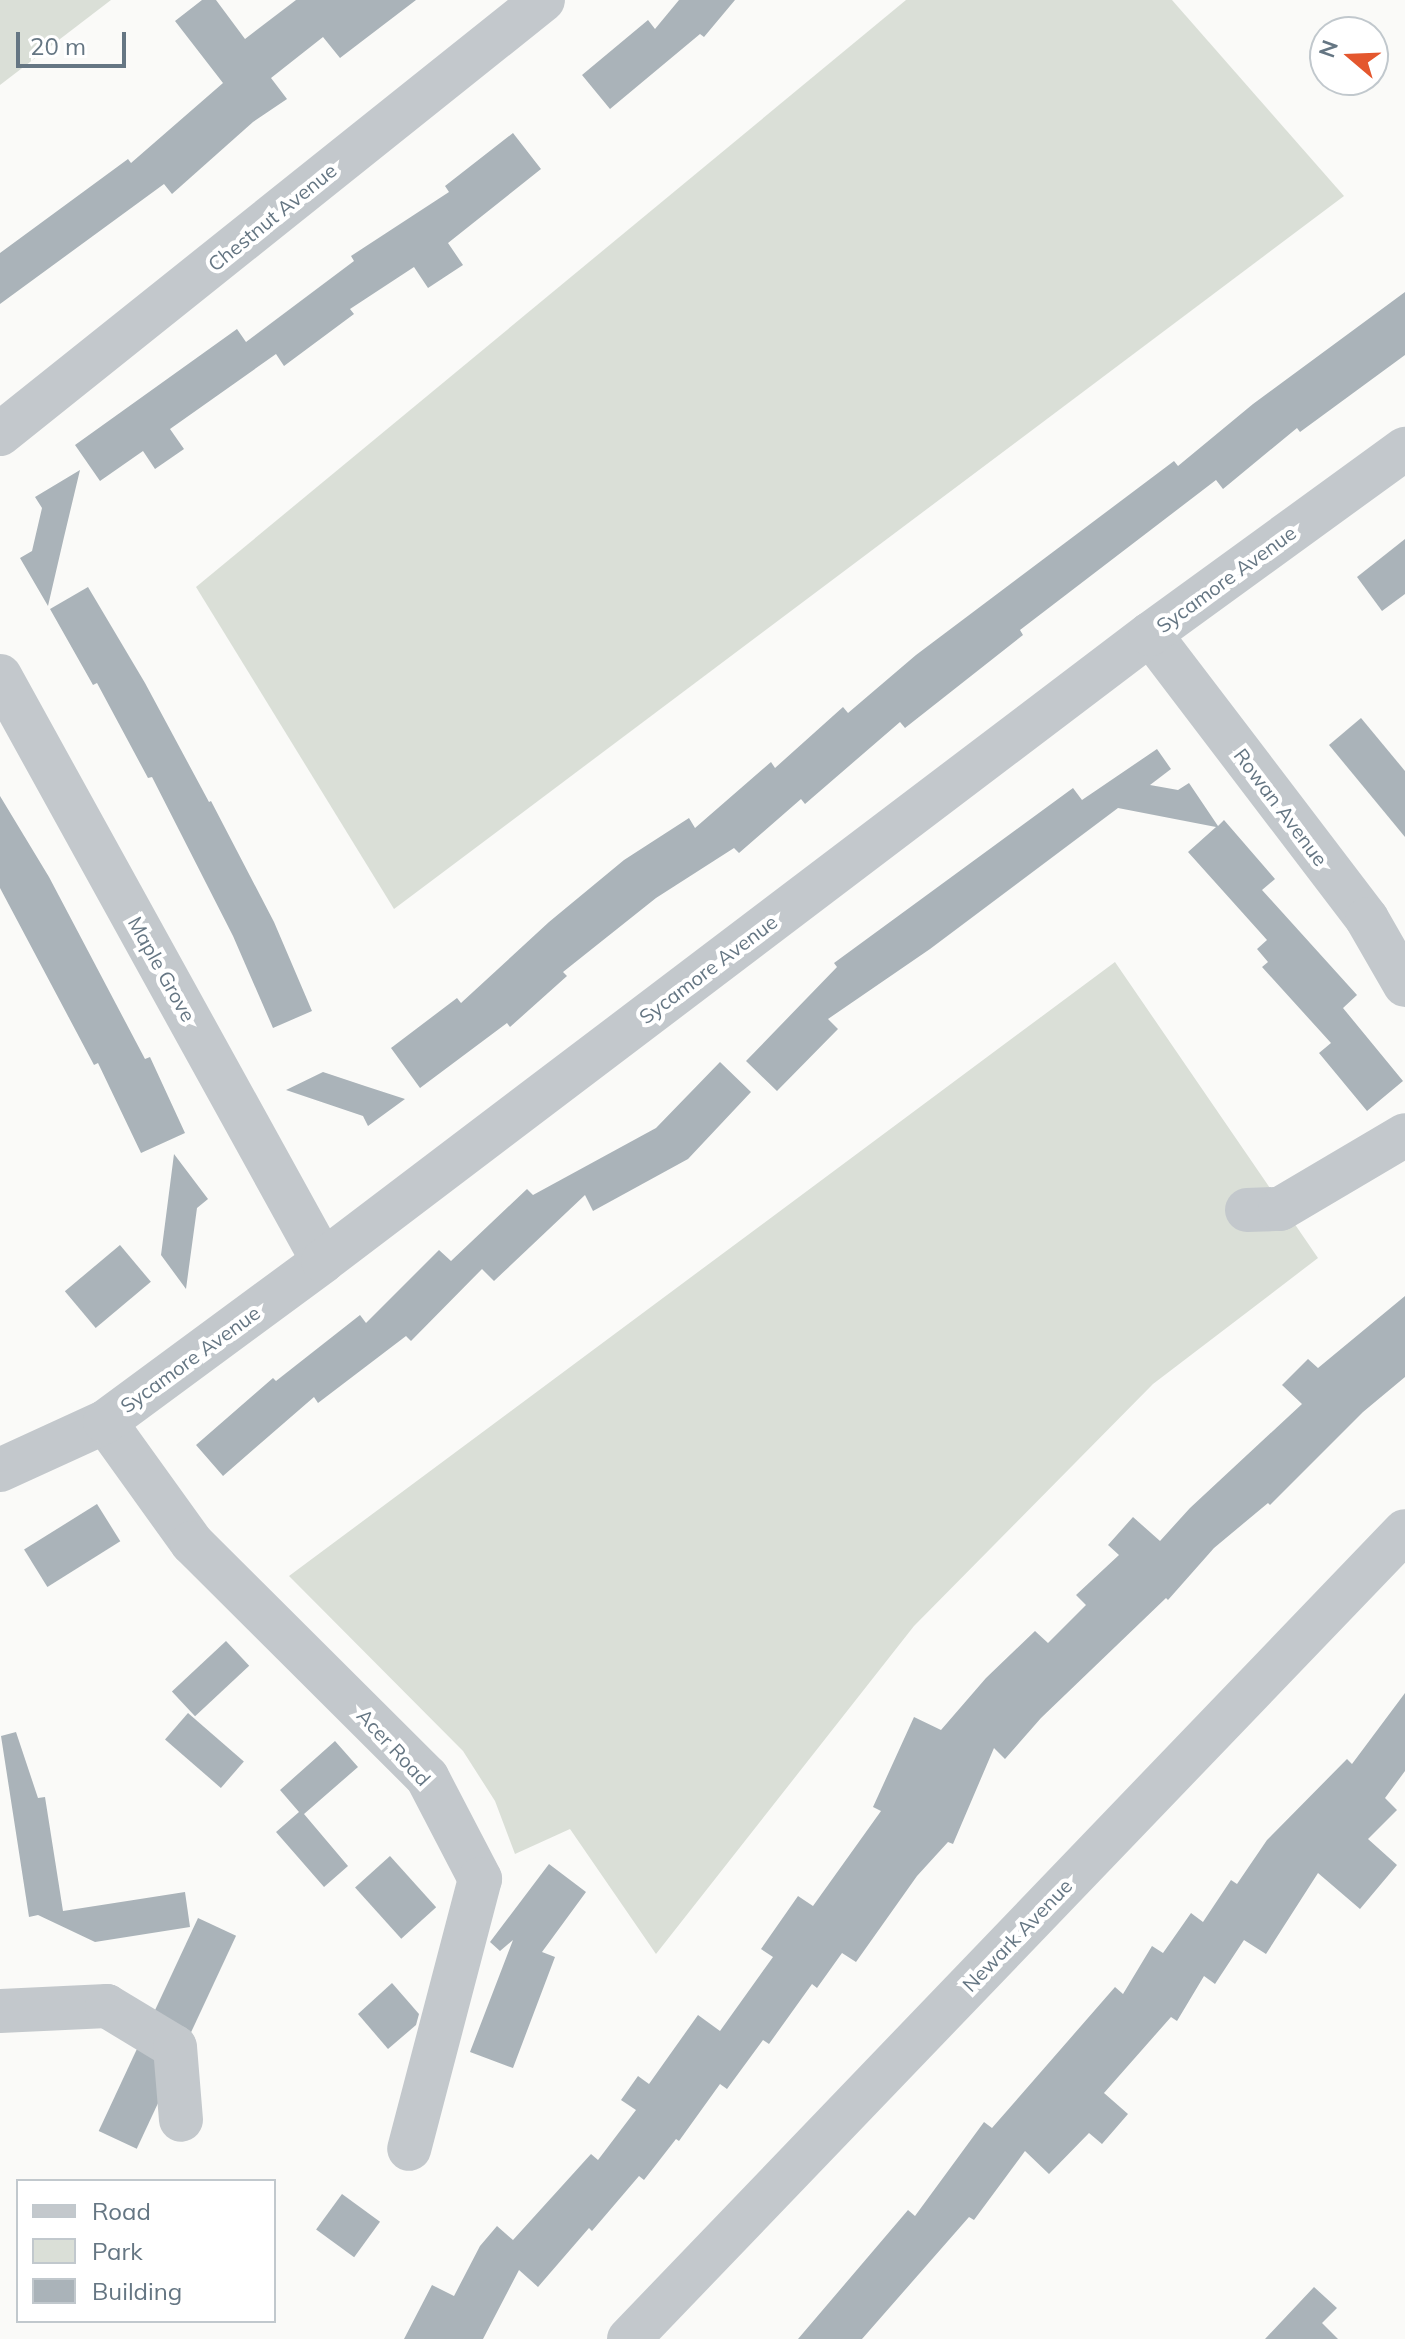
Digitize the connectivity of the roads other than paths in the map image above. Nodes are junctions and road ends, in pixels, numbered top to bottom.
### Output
1 (543, 0) edge
2 (0, 434) edge
3 (1405, 449) edge
4 (1150, 634) junction
5 (0, 676) edge
6 (1405, 985) edge
7 (1405, 1135) edge
8 (1247, 1210) dead end
9 (323, 1261) junction
10 (105, 1422) junction
11 (0, 1470) edge
12 (1405, 1531) edge
13 (0, 2011) edge
14 (181, 2120) dead end
15 (409, 2149) dead end
16 (629, 2339) edge

1 - 2 street, Chestnut Avenue
3 - 4 street, Sycamore Avenue
4 - 6 street, Rowan Avenue
4 - 9 street, Sycamore Avenue
5 - 9 street, Maple Grove
7 - 8 street
9 - 10 street, Sycamore Avenue
10 - 11 street, Sycamore Avenue
10 - 15 street, Acer Road
12 - 16 street, Newark Avenue
13 - 14 street

